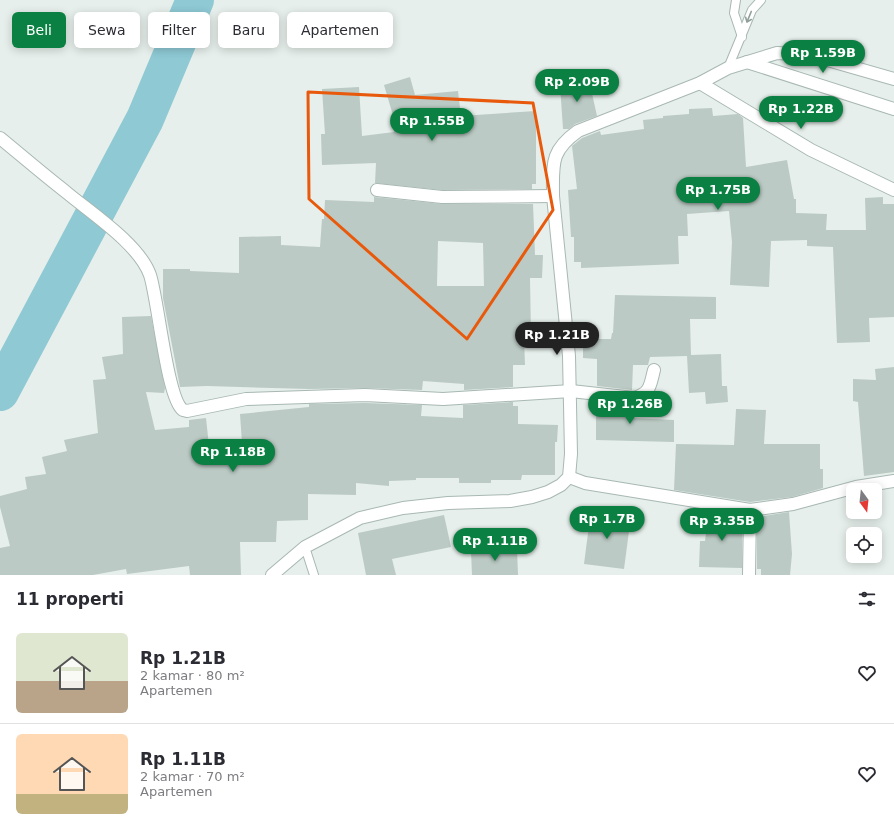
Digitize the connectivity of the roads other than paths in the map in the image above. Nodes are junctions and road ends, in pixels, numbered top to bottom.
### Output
1 (736, 0) edge
2 (761, 0) edge
3 (742, 37) junction
4 (746, 62) junction
5 (728, 68) junction
6 (894, 79) edge
7 (700, 83) junction
8 (894, 109) edge
9 (0, 138) edge
10 (377, 190) dead end
11 (894, 190) edge
12 (553, 196) junction
13 (654, 370) dead end
14 (571, 391) junction
15 (569, 477) junction
16 (894, 481) edge
17 (750, 510) junction
18 (305, 547) junction
19 (272, 575) edge
20 (314, 575) edge
21 (749, 575) edge

1 - 3 lane
2 -> 3 lane
3 - 5 lane
4 - 5 street
4 - 6 street
4 - 8 street
5 - 7 street
7 - 11 street
7 - 12 street
9 - 14 street
10 - 12 street
12 - 14 street
13 - 14 street
14 - 15 street
15 - 17 street
15 - 18 street
16 - 17 street
17 - 21 street
18 - 19 street
18 - 20 lane

